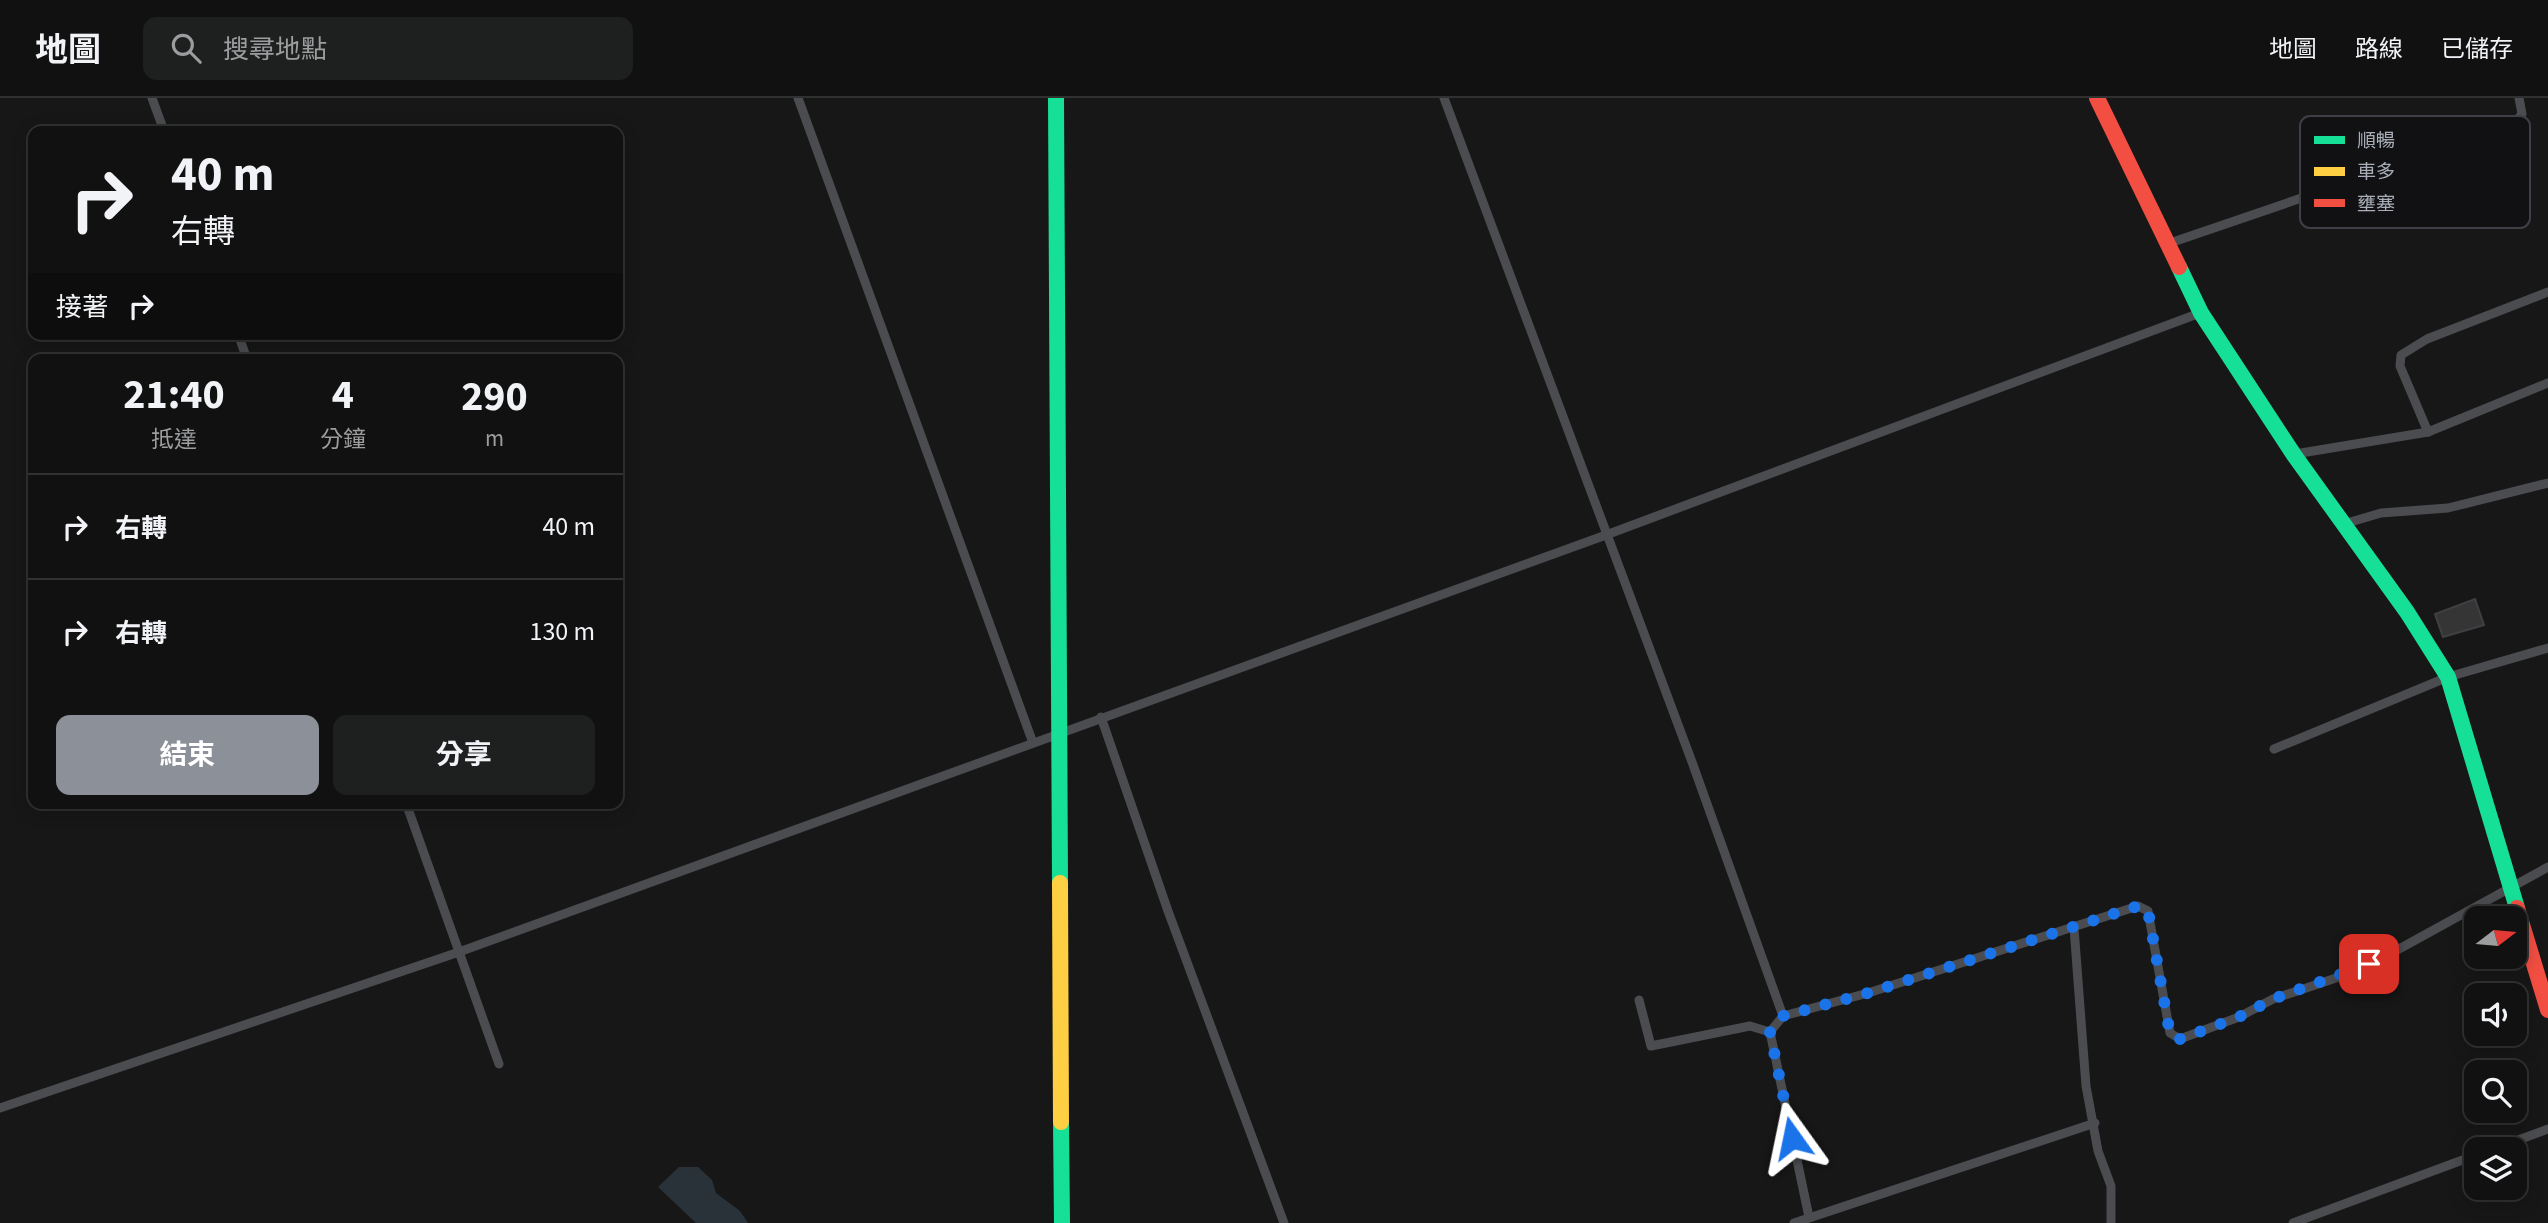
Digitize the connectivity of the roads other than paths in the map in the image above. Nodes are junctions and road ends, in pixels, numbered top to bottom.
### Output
1 (152, 98) edge
2 (798, 98) edge
3 (1056, 98) edge
4 (1444, 98) edge
5 (2097, 98) edge
6 (2519, 98) edge
7 (2520, 116) edge
8 (162, 126) edge
9 (2300, 199) edge
10 (2167, 244) junction
11 (2548, 292) edge
12 (2201, 313) junction
13 (2548, 383) edge
14 (2428, 432) junction
15 (2294, 454) junction
16 (2548, 483) edge
17 (2345, 524) junction
18 (1606, 535) junction
19 (2548, 648) edge
20 (2448, 677) junction
21 (1101, 717) junction
22 (1061, 733) junction
23 (1033, 743) junction
24 (2274, 749) dead end
25 (408, 809) edge
26 (2548, 867) edge
27 (2511, 886) junction
28 (2074, 929) junction
29 (459, 952) junction
30 (1639, 1000) dead end
31 (2548, 1010) edge
32 (1783, 1016) junction
33 (1770, 1032) junction
34 (499, 1064) dead end
35 (0, 1108) edge
36 (2095, 1122) junction
37 (2548, 1129) edge
38 (2526, 1137) edge
39 (2464, 1159) edge
40 (1809, 1217) junction
41 (1062, 1223) edge
42 (1284, 1223) edge
43 (1794, 1223) edge
44 (2111, 1223) edge
45 (2293, 1223) edge

1 - 8 lane
2 - 23 lane
3 - 22 street
4 - 18 lane
5 - 10 street
6 - 7 lane
9 - 10 lane
10 - 12 street
11 - 14 lane
12 - 15 street
12 - 18 lane
13 - 14 lane
14 - 15 lane
15 - 17 street
16 - 17 lane
17 - 20 street
18 - 21 lane
18 - 32 lane
19 - 20 lane
20 - 24 lane
20 - 27 street
21 - 22 lane
21 - 42 lane
22 - 23 lane
22 - 41 street
23 - 29 lane
25 - 29 lane
26 - 27 lane
27 - 28 lane
27 - 31 street
28 - 32 lane
28 - 36 lane
29 - 34 lane
29 - 35 lane
30 - 33 lane
32 - 33 lane
33 - 40 lane
36 - 40 lane
36 - 44 lane
37 - 38 lane
39 - 45 lane
40 - 43 lane

